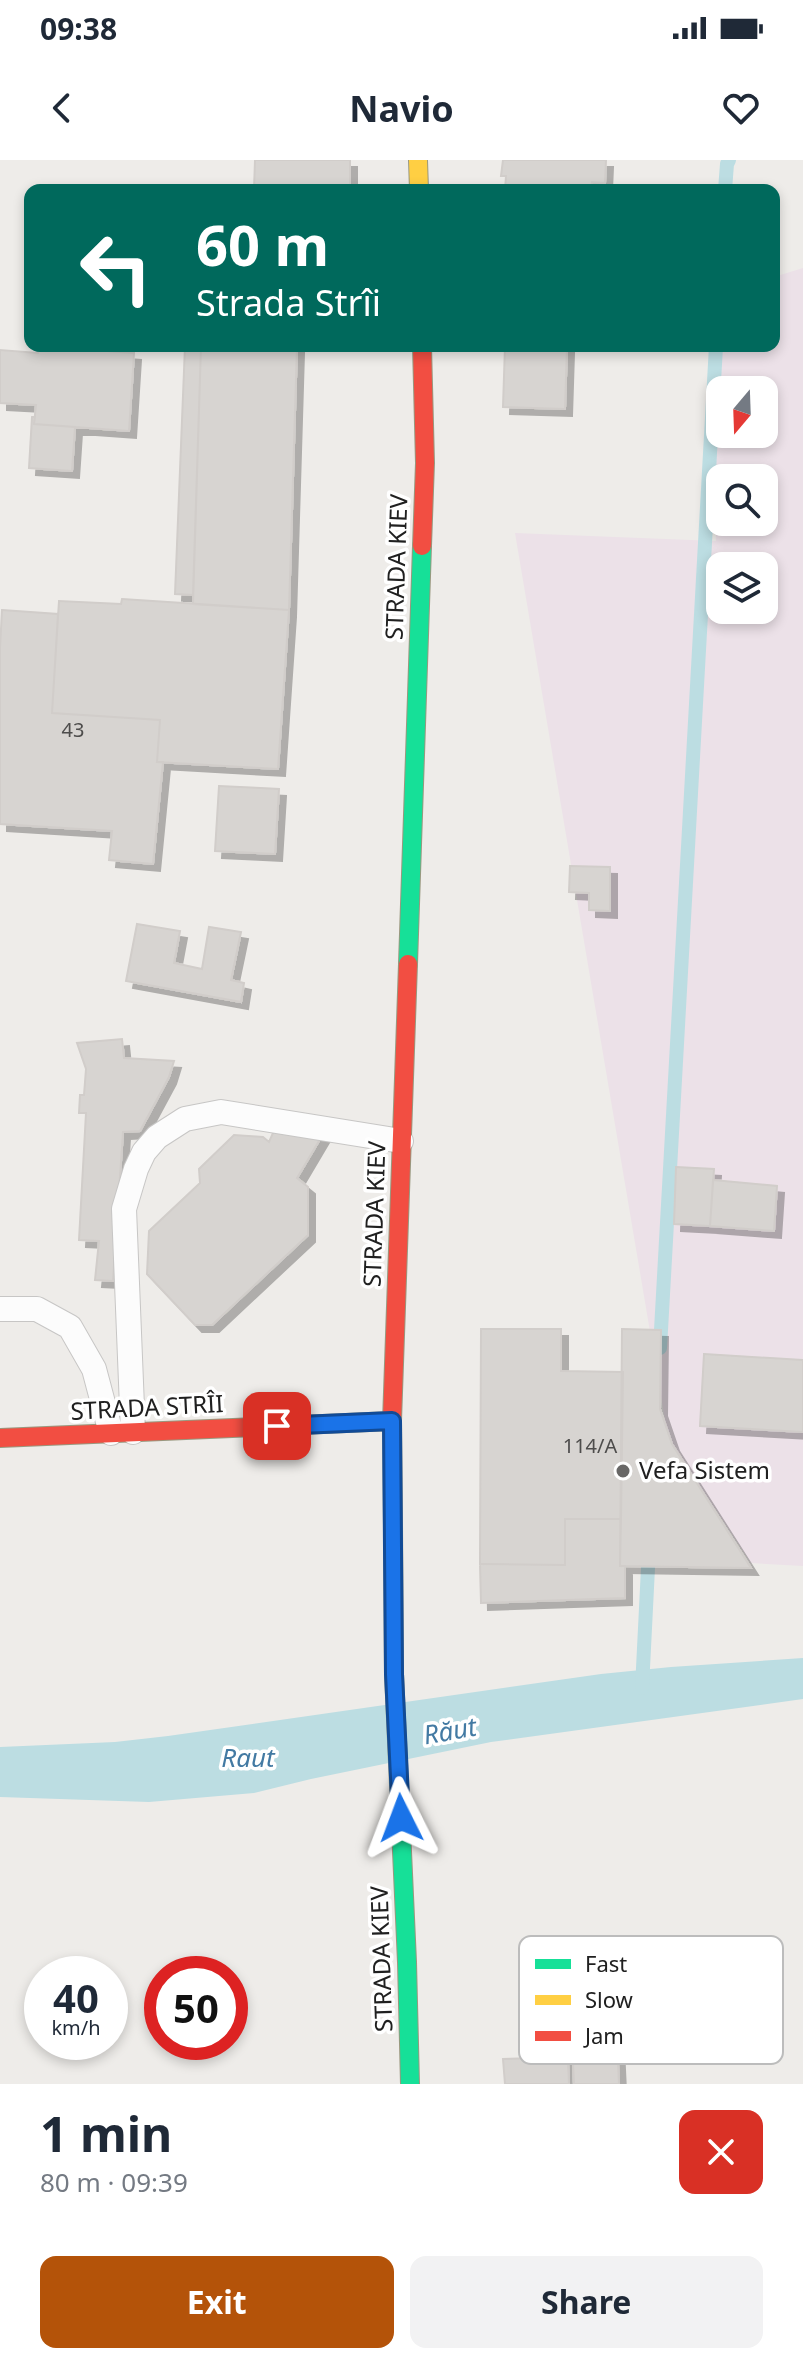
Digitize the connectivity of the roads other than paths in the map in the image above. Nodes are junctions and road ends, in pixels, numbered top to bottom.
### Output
1 (418, 160) edge
2 (419, 184) edge
3 (422, 352) edge
4 (401, 1141) junction
5 (0, 1309) edge
6 (392, 1421) junction
7 (122, 1433) junction
8 (0, 1438) edge
9 (410, 2084) edge

1 - 2 main road
3 - 4 main road, STRADA KIEV
4 - 6 main road, STRADA KIEV
4 - 7 lane
5 - 7 lane
6 - 7 main road, STRADA STRÎI
6 - 9 main road, STRADA KIEV
7 - 8 main road, STRADA STRÎI

